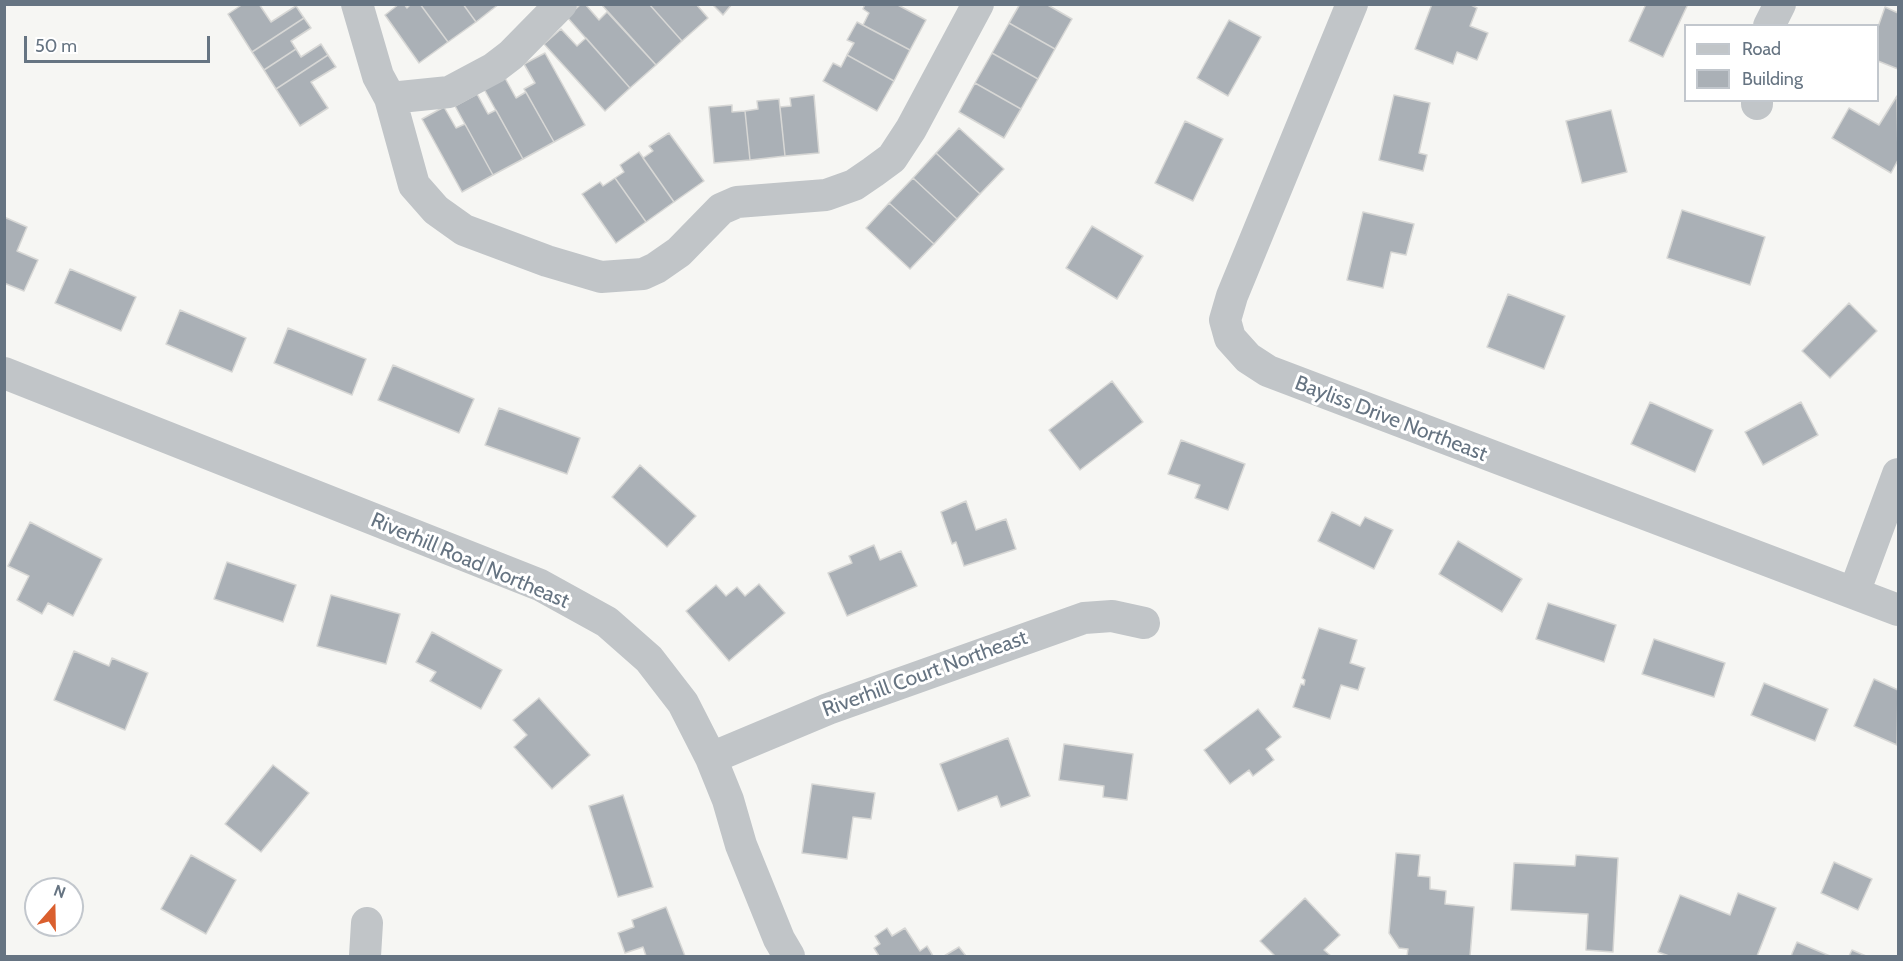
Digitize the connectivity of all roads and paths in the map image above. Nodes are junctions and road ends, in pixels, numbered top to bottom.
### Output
1 (357, 4) edge
2 (561, 4) edge
3 (978, 4) edge
4 (1352, 4) edge
5 (1780, 4) edge
6 (1769, 24) edge
7 (390, 98) junction
8 (4, 373) edge
9 (1899, 474) edge
10 (1854, 593) junction
11 (1899, 610) edge
12 (1144, 623) dead end
13 (711, 758) junction
14 (367, 924) dead end
15 (365, 957) edge
16 (789, 957) edge

1 - 7 street
2 - 7 street
3 - 7 street
4 - 10 street, Bayliss Drive Northeast
5 - 6 street
8 - 13 street, Riverhill Road Northeast
9 - 10 street
10 - 11 street, Bayliss Drive Northeast
12 - 13 street, Riverhill Court Northeast
13 - 16 street, Riverhill Road Northeast
14 - 15 street

